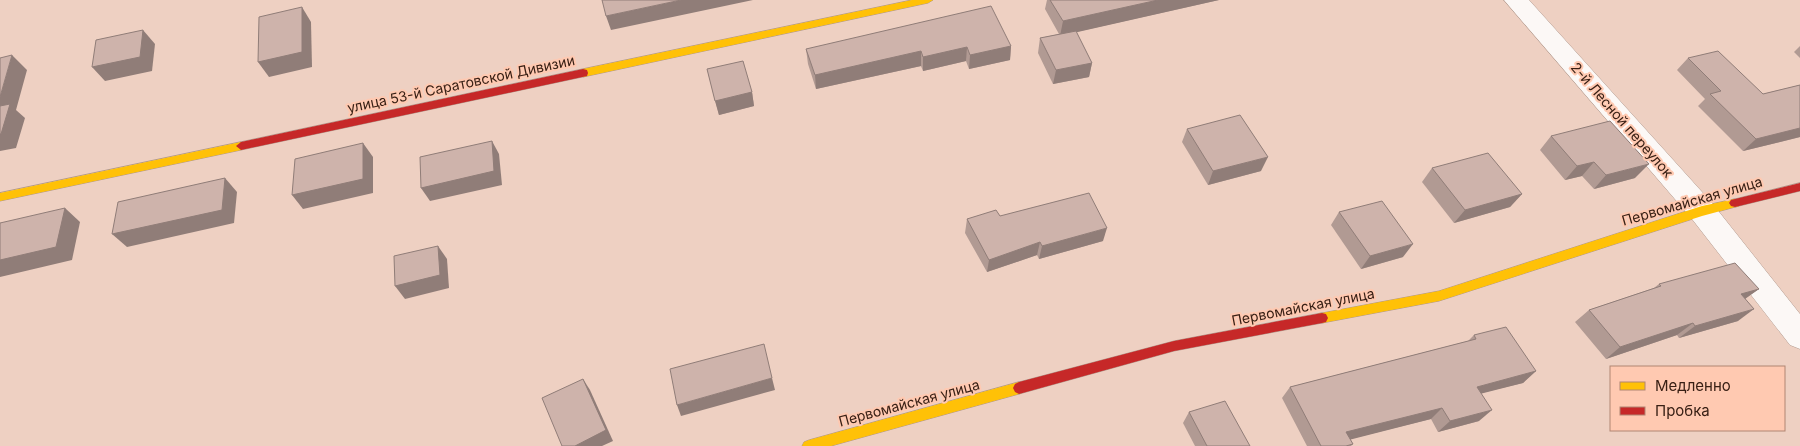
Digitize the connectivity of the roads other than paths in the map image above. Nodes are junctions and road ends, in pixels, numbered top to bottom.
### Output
1 (928, 0) edge
2 (1516, 0) edge
3 (1800, 187) edge
4 (0, 196) edge
5 (1702, 211) junction
6 (1800, 336) edge
7 (809, 446) edge

1 - 4 street, улица 53-й Саратовской Дивизии
2 - 5 street, 2-й Лесной переулок
3 - 5 street, Первомайская улица
5 - 6 street, 2-й Лесной переулок
5 - 7 street, Первомайская улица

